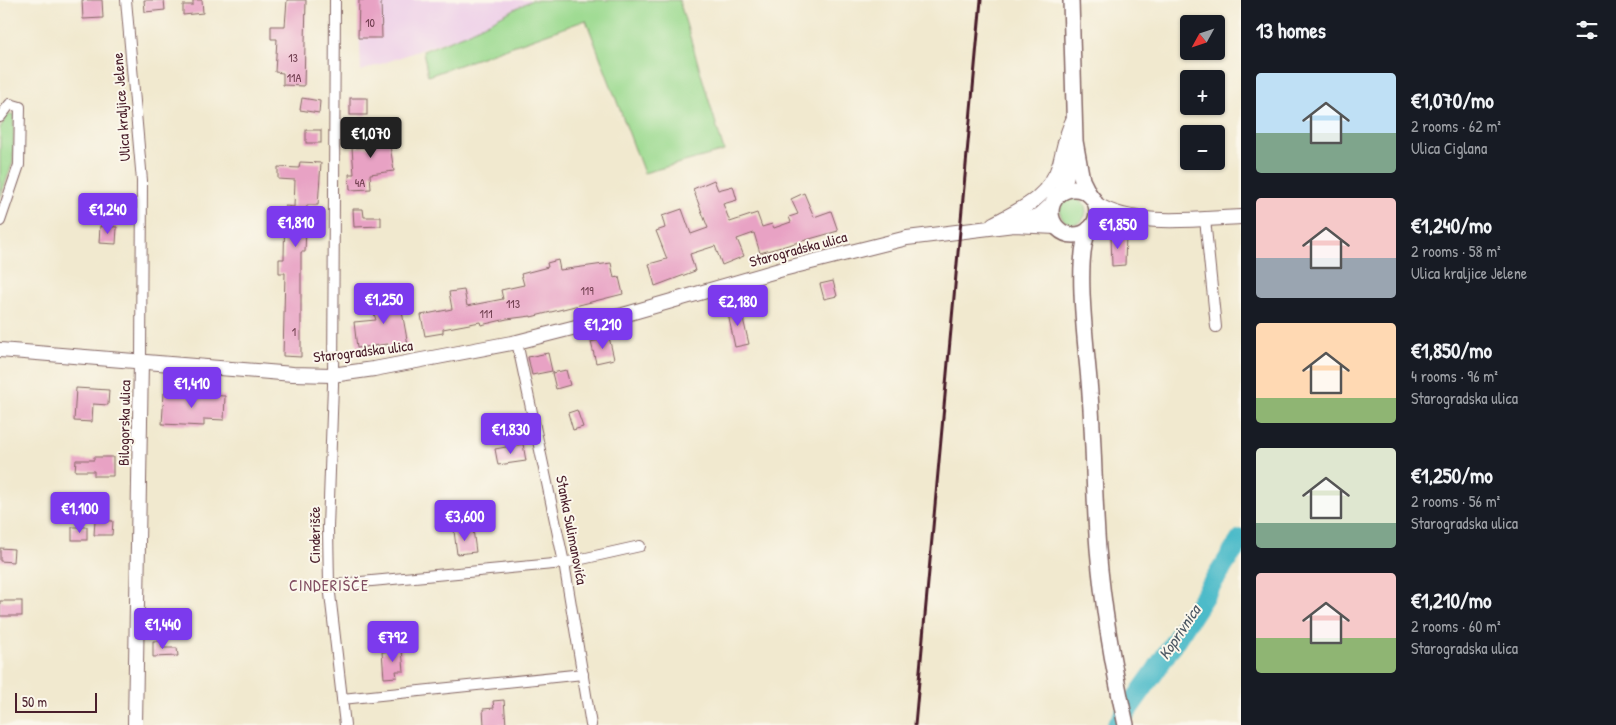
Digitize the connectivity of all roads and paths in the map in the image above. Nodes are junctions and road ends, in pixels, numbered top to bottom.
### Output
1 (126, 0) edge
2 (335, 0) edge
3 (1071, 0) edge
4 (0, 117) edge
5 (1074, 118) junction
6 (1075, 141) junction
7 (1062, 192) junction
8 (1092, 199) junction
9 (1051, 205) junction
10 (1, 213) edge
11 (1241, 217) edge
12 (1137, 218) junction
13 (1205, 219) junction
14 (1014, 225) junction
15 (1091, 228) junction
16 (983, 229) junction
17 (1062, 230) junction
18 (1081, 271) junction
19 (1216, 327) dead end
20 (517, 342) junction
21 (0, 350) edge
22 (141, 361) junction
23 (332, 374) junction
24 (640, 546) dead end
25 (564, 563) junction
26 (329, 585) junction
27 (583, 674) junction
28 (342, 699) junction
29 (135, 725) edge
30 (345, 725) edge
31 (591, 725) edge
32 (1126, 725) edge

1 - 22 street, Ulica kraljice Jelene
2 - 23 street, Cinderišče
3 - 5 main road
4 - 10 street
5 - 6 main road
5 - 16 main road
6 - 7 main road
6 - 8 main road
7 - 8 main road
7 - 9 main road
8 - 12 main road
8 - 15 main road
9 - 14 main road, Starogradska ulica
9 - 17 main road
11 - 13 main road
12 - 13 main road
12 - 15 main road
13 - 19 street
14 - 16 main road, Starogradska ulica
14 - 17 main road, Starogradska ulica
15 - 17 main road
15 - 18 main road
16 - 20 main road, Starogradska ulica
17 - 18 main road
18 - 32 main road
20 - 23 main road, Starogradska ulica
20 - 25 street, Stanka Sulimanovića
21 - 22 main road, Starogradska ulica
22 - 23 main road, Starogradska ulica
22 - 29 main road, Bilogorska ulica
23 - 26 street, Cinderišče
24 - 25 street
25 - 26 street
25 - 27 street, Stanka Sulimanovića
26 - 28 street, Cinderišče
27 - 28 street
27 - 31 street, Stanka Sulimanovića
28 - 30 street, Cinderišče

